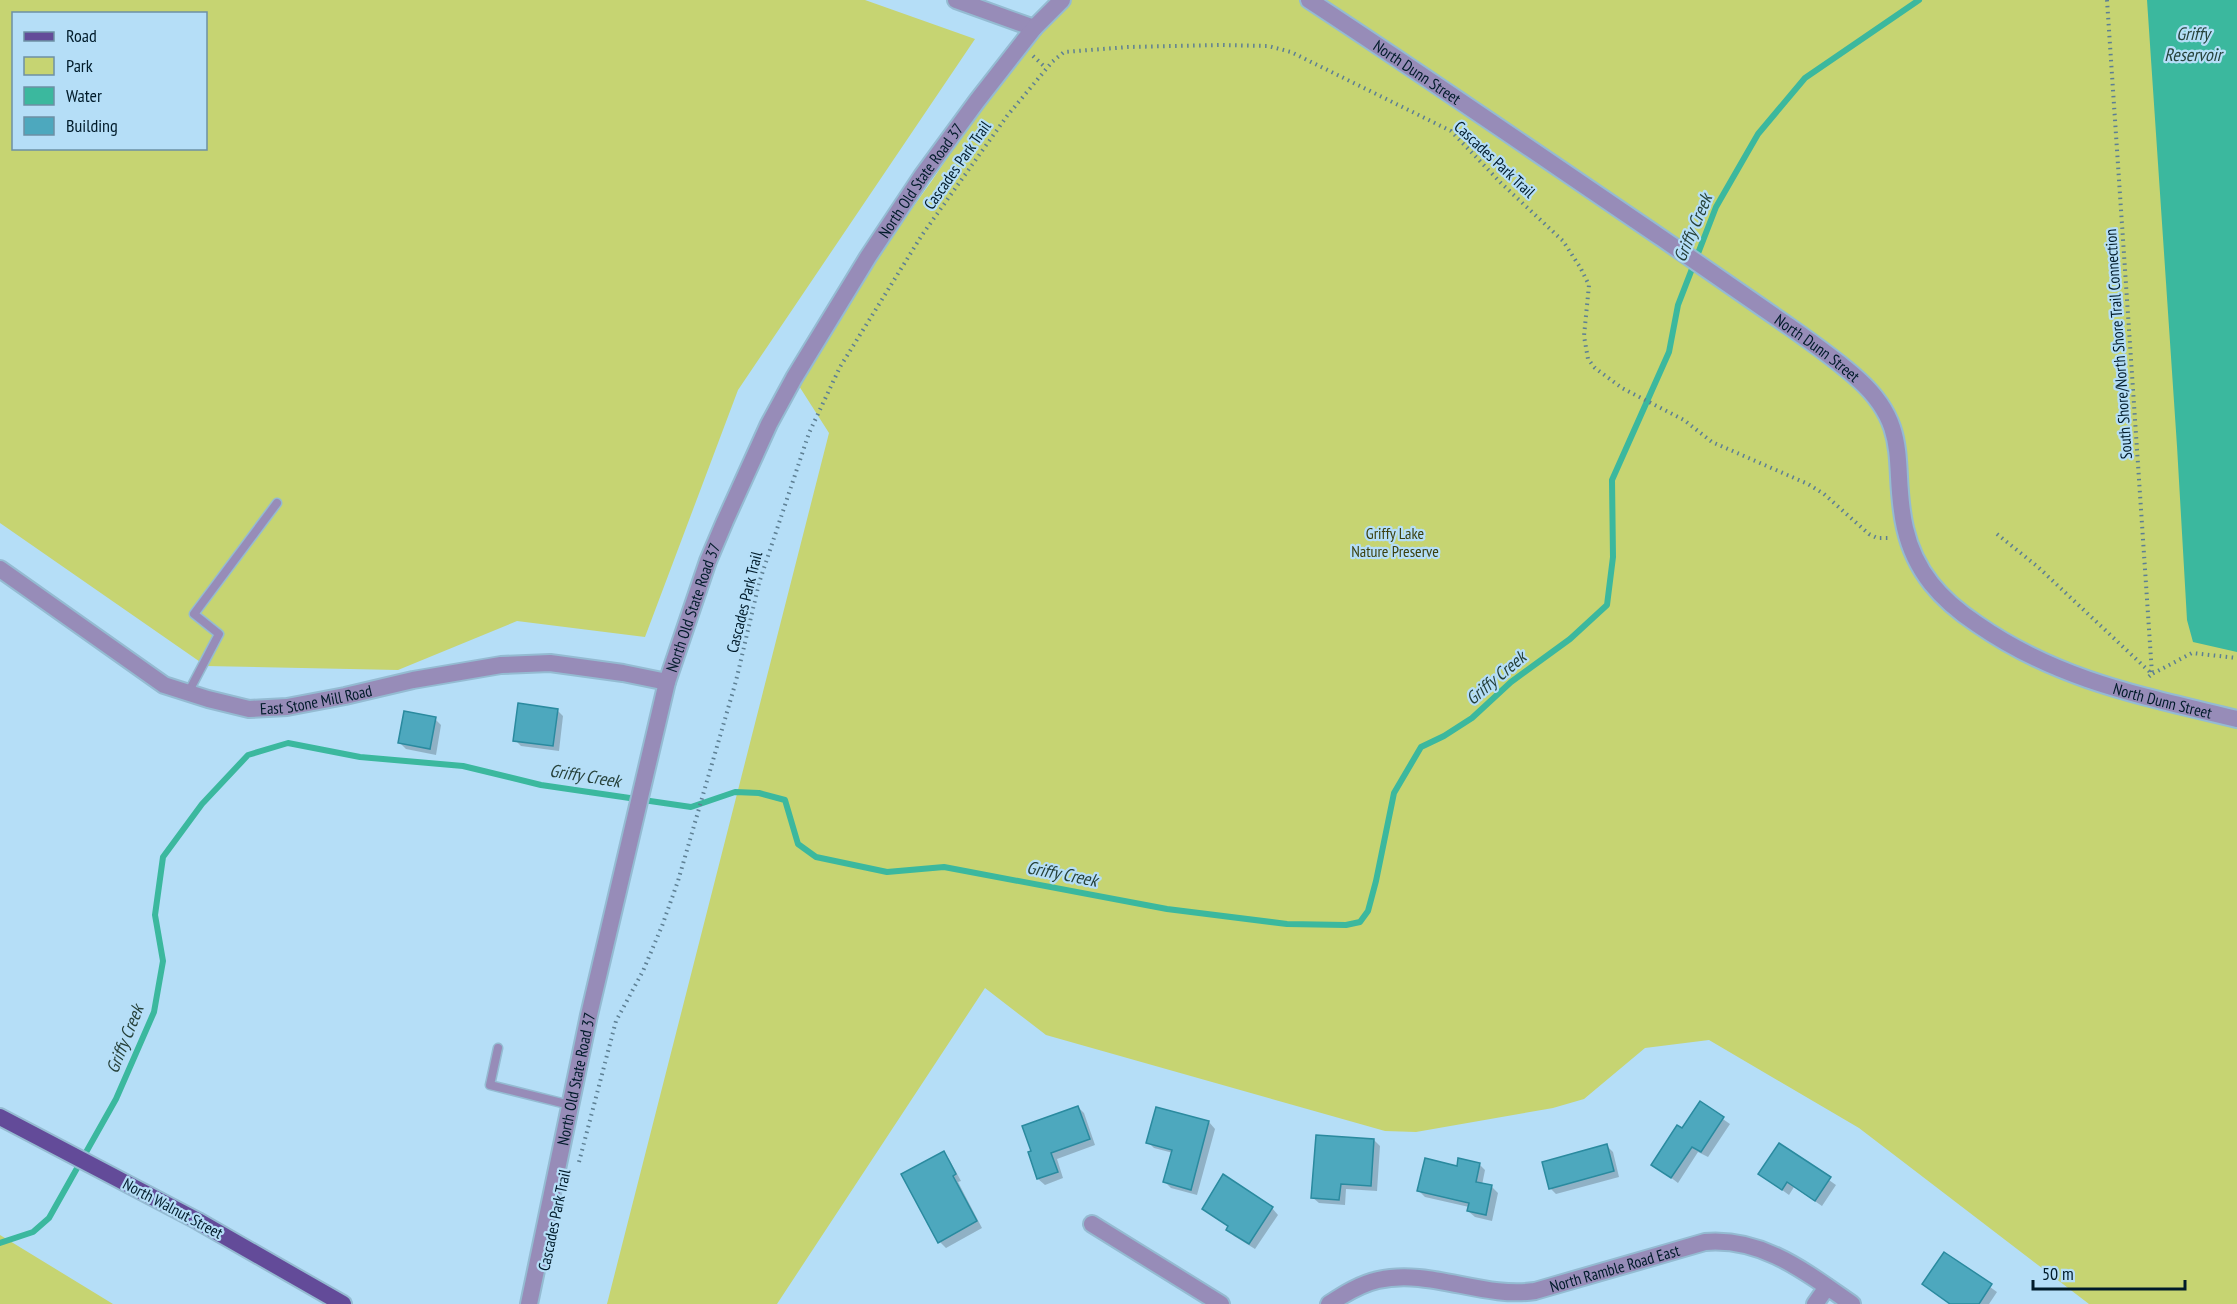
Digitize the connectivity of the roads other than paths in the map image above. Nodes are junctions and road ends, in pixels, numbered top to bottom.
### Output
1 (956, 0) edge
2 (1062, 0) edge
3 (1309, 0) edge
4 (1034, 28) junction
5 (277, 503) dead end
6 (0, 569) edge
7 (667, 682) junction
8 (188, 694) junction
9 (2237, 719) edge
10 (498, 1048) dead end
11 (570, 1106) junction
12 (0, 1117) edge
13 (1092, 1224) dead end
14 (1827, 1287) junction
15 (343, 1304) edge
16 (529, 1304) edge
17 (1221, 1304) edge
18 (1329, 1304) edge
19 (1815, 1304) edge
20 (1852, 1304) edge

1 - 4 street
2 - 4 street, North Old State Road 37
3 - 9 street, North Dunn Street
4 - 7 street, North Old State Road 37
5 - 8 lane
6 - 8 street, East Stone Mill Road
7 - 8 street, East Stone Mill Road
7 - 11 street, North Old State Road 37
10 - 11 lane
11 - 16 street, North Old State Road 37
12 - 15 main road, North Walnut Street
13 - 17 street
14 - 18 street, North Ramble Road East
14 - 19 street
14 - 20 street, North Ramble Road East

